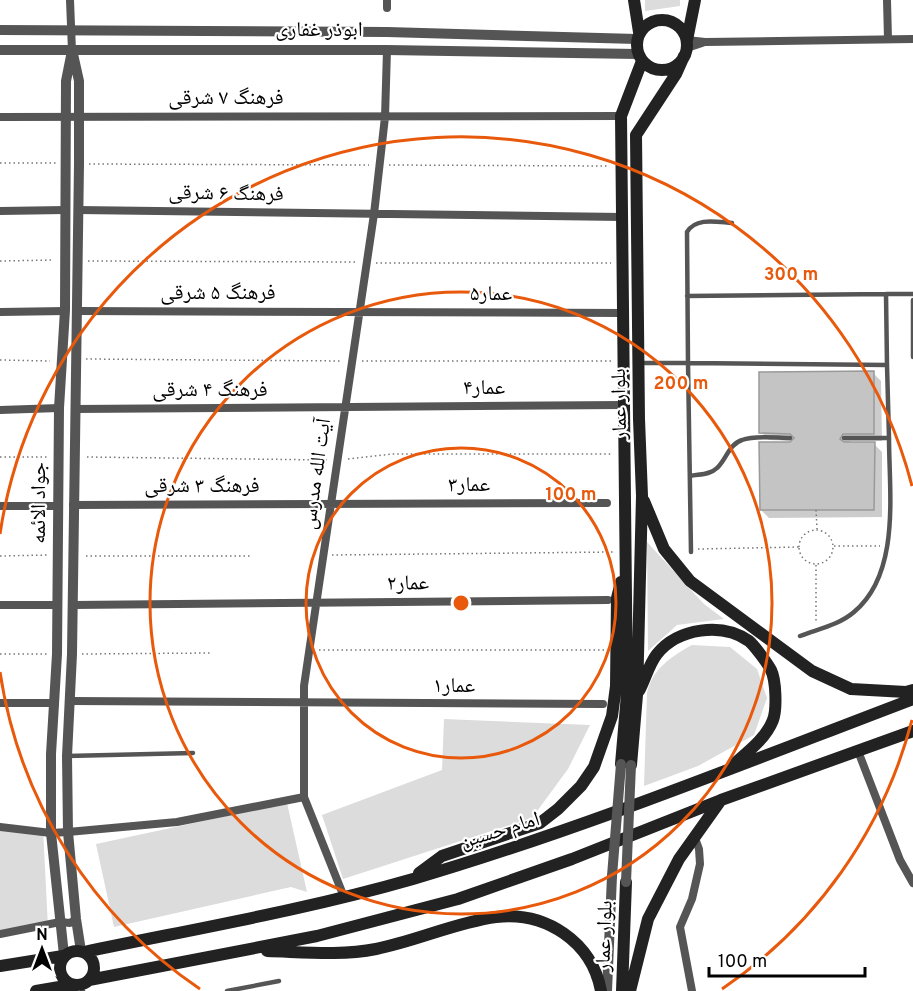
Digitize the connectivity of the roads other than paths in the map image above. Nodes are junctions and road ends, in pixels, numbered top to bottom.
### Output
1 (70, 0) edge
2 (634, 0) edge
3 (695, 0) edge
4 (887, 0) edge
5 (0, 30) edge
6 (71, 30) junction
7 (638, 35) junction
8 (888, 39) junction
9 (913, 39) edge
10 (686, 48) junction
11 (0, 50) edge
12 (387, 50) junction
13 (72, 51) junction
14 (640, 58) junction
15 (66, 116) junction
16 (79, 116) junction
17 (621, 116) junction
18 (0, 117) edge
19 (385, 117) junction
20 (65, 210) junction
21 (78, 210) junction
22 (0, 211) edge
23 (374, 214) junction
24 (622, 217) junction
25 (732, 223) dead end
26 (886, 294) junction
27 (913, 294) edge
28 (687, 296) junction
29 (913, 300) edge
30 (65, 311) junction
31 (77, 311) junction
32 (0, 312) edge
33 (359, 312) junction
34 (623, 313) junction
35 (913, 356) edge
36 (639, 363) junction
37 (688, 363) junction
38 (623, 364) junction
39 (887, 365) junction
40 (623, 405) junction
41 (345, 407) junction
42 (59, 408) junction
43 (75, 409) junction
44 (0, 410) edge
45 (790, 438) dead end
46 (844, 438) dead end
47 (889, 438) junction
48 (690, 476) junction
49 (642, 496) junction
50 (608, 503) dead end
51 (331, 504) junction
52 (73, 505) junction
53 (0, 506) edge
54 (58, 506) junction
55 (691, 551) road end
56 (626, 556) junction
57 (608, 600) dead end
58 (316, 603) junction
59 (0, 605) edge
60 (57, 605) junction
61 (73, 605) junction
62 (800, 636) dead end
63 (913, 690) edge
64 (637, 695) junction
65 (913, 699) edge
66 (70, 701) junction
67 (0, 703) edge
68 (53, 703) junction
69 (304, 703) junction
70 (603, 704) dead end
71 (913, 731) edge
72 (858, 751) junction
73 (193, 753) dead end
74 (67, 756) junction
75 (626, 764) junction
76 (728, 769) junction
77 (304, 797) junction
78 (721, 800) junction
79 (0, 826) edge
80 (68, 832) junction
81 (51, 833) junction
82 (695, 838) junction
83 (412, 879) junction
84 (626, 882) joint
85 (913, 883) edge
86 (344, 897) junction
87 (76, 919) junction
88 (60, 922) junction
89 (0, 934) edge
90 (241, 950) junction
91 (83, 952) junction
92 (64, 956) junction
93 (0, 966) edge
94 (279, 981) dead end
95 (80, 985) edge
96 (36, 991) edge
97 (227, 991) edge
98 (601, 991) edge
99 (607, 991) edge
100 (622, 991) edge
101 (630, 991) edge
102 (692, 991) edge

1 - 6 street, جواد الائمه
2 - 7 main road
3 - 10 main road, بلوار عمار
4 - 8 street
5 - 6 street, ابوذر غفاری
6 - 7 street, ابوذر غفاری
6 - 13 street, جواد الائمه
7 - 10 main road
7 - 14 main road
8 - 9 street
8 - 10 street
10 - 14 main road
10 - 36 main road, بلوار عمار
11 - 13 street, ابوذر غفاری
12 - 13 street, ابوذر غفاری
12 - 14 street, ابوذر غفاری
12 - 19 street, آیت الله مدرس
13 - 15 street, جواد الائمه
13 - 16 street, جواد الائمه
14 - 17 main road, بلوار عمار
15 - 16 street, فرهنگ ۷ شرقی
15 - 18 street, فرهنگ ۷ شرقی
15 - 20 street, جواد الائمه
16 - 19 street, فرهنگ ۷ شرقی
16 - 21 street, جواد الائمه
17 - 19 street, فرهنگ ۷ شرقی
17 - 24 main road, بلوار عمار
19 - 23 street, آیت الله مدرس
20 - 22 street
20 - 30 street, جواد الائمه
21 - 23 street, فرهنگ ۶ شرقی
21 - 31 street, جواد الائمه
23 - 24 street, فرهنگ ۶ شرقی
23 - 33 street, آیت الله مدرس
24 - 34 main road, بلوار عمار
25 - 28 lane
26 - 27 lane
26 - 28 lane
26 - 39 lane
28 - 37 lane
29 - 35 lane
30 - 32 street
30 - 42 street, جواد الائمه
31 - 33 street, فرهنگ ۵ شرقی
31 - 43 street, جواد الائمه
33 - 34 street, عمار۵
33 - 41 street, آیت الله مدرس
34 - 38 main road, بلوار عمار
36 - 37 lane
36 - 38 street
36 - 49 main road, بلوار عمار
37 - 39 lane
37 - 48 lane
38 - 40 main road, بلوار عمار
39 - 47 lane
40 - 41 street, عمار۴
40 - 56 main road, بلوار عمار
41 - 43 street, فرهنگ ۴ شرقی
41 - 51 street, آیت الله مدرس
42 - 44 street
42 - 54 street, جواد الائمه
43 - 52 street, جواد الائمه
45 - 48 lane
46 - 47 lane
47 - 62 lane
48 - 55 lane
49 - 63 main road
49 - 64 main road, بلوار عمار
50 - 51 street, عمار۳
51 - 52 street, فرهنگ ۳ شرقی
51 - 58 street, آیت الله مدرس
52 - 61 street, جواد الائمه
53 - 54 street
54 - 60 street, جواد الائمه
56 - 75 main road, بلوار عمار
56 - 83 main road
57 - 58 street, عمار۲
58 - 61 street, عمار۲
58 - 69 street, آیت الله مدرس
59 - 60 street
60 - 68 street, جواد الائمه
61 - 66 street, جواد الائمه
64 - 75 main road, بلوار عمار
64 - 76 main road
65 - 76 main road, امام حسین
66 - 69 street, عمار۱
66 - 74 street, جواد الائمه
67 - 68 street
68 - 81 street, جواد الائمه
69 - 70 street, عمار۱
69 - 77 street, آیت الله مدرس
71 - 72 main road
72 - 78 main road
72 - 85 street
73 - 74 lane
74 - 80 street, جواد الائمه
75 - 84 street, bridge
75 - 99 street, bridge
76 - 83 main road, امام حسین
77 - 80 street
77 - 86 street, آیت الله مدرس
78 - 82 main road
78 - 90 main road
79 - 81 street
80 - 81 street
80 - 87 street, جواد الائمه
81 - 88 street, جواد الائمه
82 - 101 main road
82 - 102 street
83 - 86 main road, امام حسین
84 - 100 main road, بلوار عمار
86 - 91 main road, امام حسین
87 - 88 street
87 - 91 street, جواد الائمه
88 - 89 street
88 - 92 street, جواد الائمه
90 - 95 main road
90 - 98 main road
91 - 92 main road
91 - 95 main road
92 - 93 main road
92 - 95 main road
94 - 97 lane
95 - 96 main road

